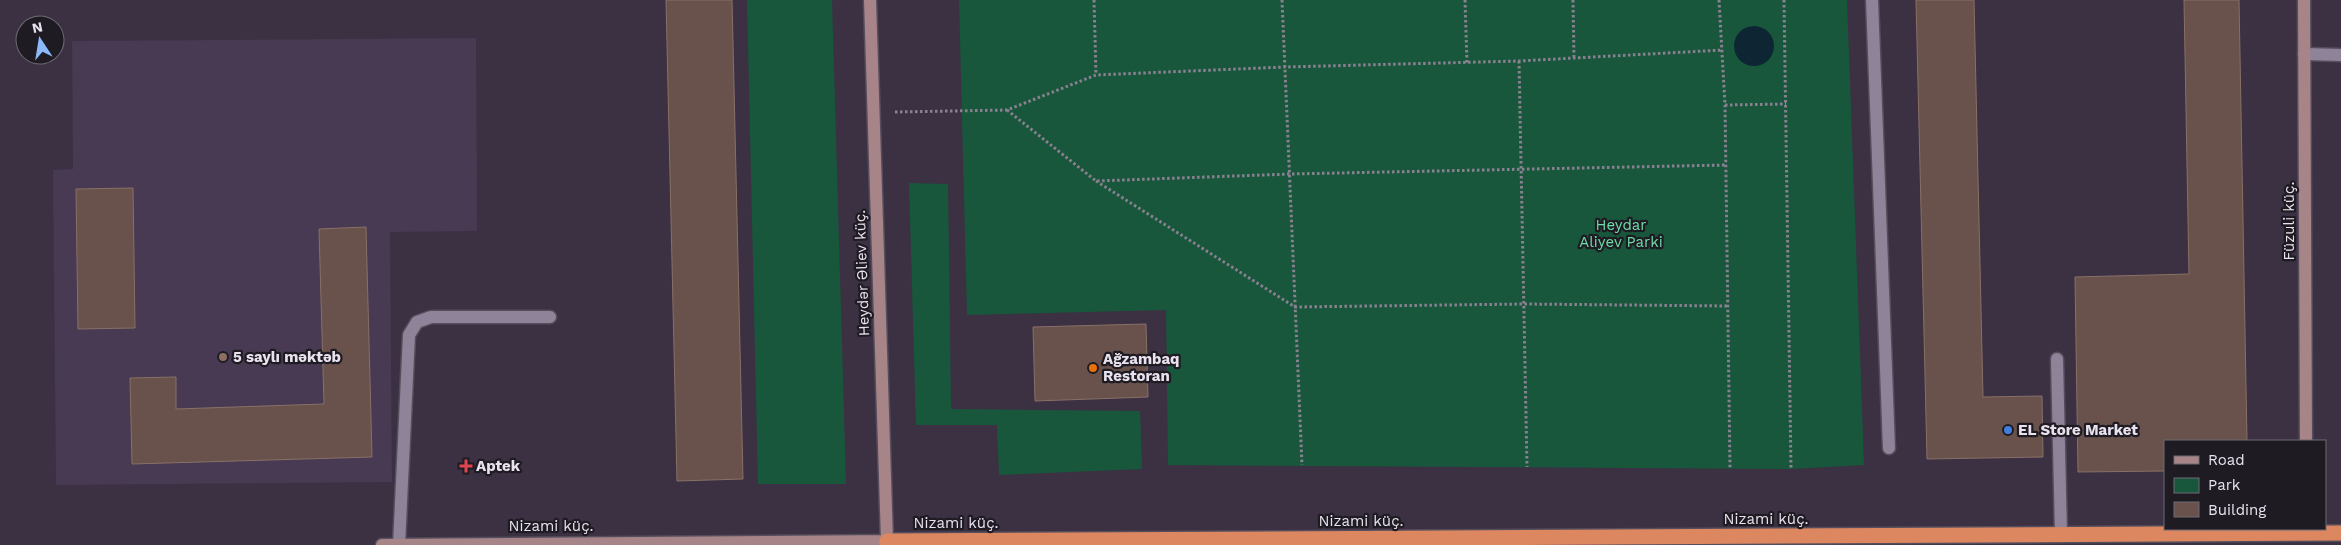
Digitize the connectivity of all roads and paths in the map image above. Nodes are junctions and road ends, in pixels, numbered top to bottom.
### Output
1 (870, 0) edge
2 (1094, 0) edge
3 (1282, 0) edge
4 (1465, 0) edge
5 (1573, 0) edge
6 (1719, 0) edge
7 (1784, 0) edge
8 (1872, 0) edge
9 (2304, 0) edge
10 (1723, 50) junction
11 (2304, 54) junction
12 (2341, 55) edge
13 (1574, 59) junction
14 (1519, 61) junction
15 (1467, 63) junction
16 (1285, 67) junction
17 (1096, 75) junction
18 (1786, 104) junction
19 (1725, 105) junction
20 (1007, 110) junction
21 (875, 112) junction
22 (1726, 166) junction
23 (1520, 170) junction
24 (1290, 174) junction
25 (1096, 181) junction
26 (1524, 304) junction
27 (1728, 306) junction
28 (1296, 307) junction
29 (550, 317) dead end
30 (2057, 359) dead end
31 (2306, 440) edge
32 (1889, 448) dead end
33 (1302, 466) dead end
34 (1527, 467) dead end
35 (1730, 468) dead end
36 (1791, 468) dead end
37 (2341, 533) edge
38 (2061, 534) junction
39 (2307, 536) edge
40 (1895, 541) edge
41 (887, 543) edge
42 (382, 545) edge
43 (399, 545) edge

1 - 21 street, Heydər Əliev küç.
2 - 17 path
3 - 16 path
4 - 15 path
5 - 13 path
6 - 10 path
7 - 18 path
8 - 32 street
9 - 11 street, Füzuli küç.
10 - 13 path
10 - 19 path
11 - 12 street
11 - 31 street, Füzuli küç.
13 - 14 path
14 - 15 path
14 - 23 path
15 - 16 path
16 - 17 path
16 - 24 path
17 - 20 path
18 - 19 path
18 - 36 path
19 - 22 path
20 - 21 path
20 - 25 path
21 - 41 street, Heydər Əliev küç.
22 - 23 path
22 - 27 path
23 - 24 path
23 - 26 path
24 - 25 path
24 - 28 path
25 - 28 path
26 - 27 path
26 - 28 path
26 - 34 path
27 - 35 path
28 - 33 path
29 - 43 street
30 - 38 street
37 - 39 highway, Nizami küç.
38 - 39 highway, Nizami küç.
38 - 40 highway, Nizami küç.
40 - 41 highway, Nizami küç.
41 - 43 street, Nizami küç.
42 - 43 street, Nizami küç.

